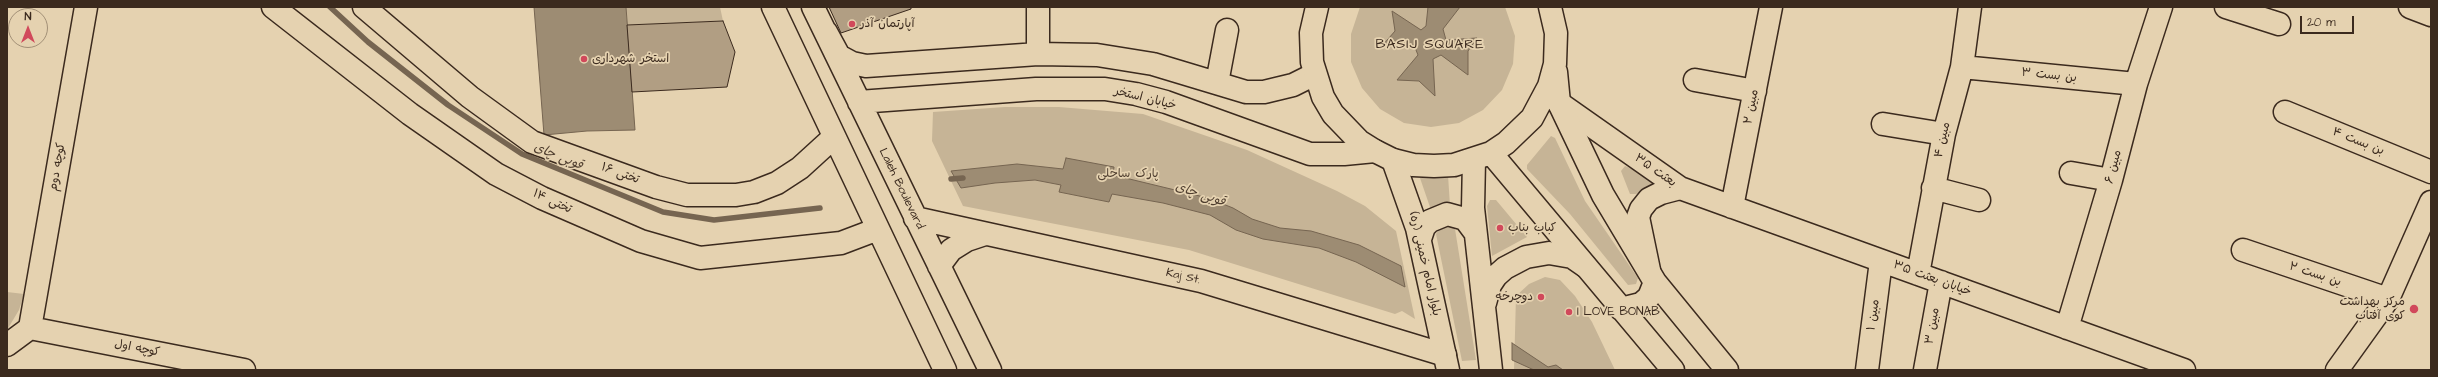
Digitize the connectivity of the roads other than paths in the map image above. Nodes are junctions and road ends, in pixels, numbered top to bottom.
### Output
1 (86, 7) edge
2 (273, 7) edge
3 (364, 7) edge
4 (773, 7) edge
5 (814, 7) edge
6 (1038, 7) edge
7 (1317, 7) edge
8 (1550, 7) edge
9 (1771, 7) edge
10 (1970, 7) edge
11 (2161, 7) edge
12 (2226, 7) edge
13 (2410, 7) edge
14 (2431, 15) edge
15 (2279, 24) dead end
16 (1227, 30) dead end
17 (826, 32) junction
18 (1038, 54) junction
19 (1555, 64) junction
20 (890, 66) junction
21 (1962, 67) junction
22 (1315, 74) junction
23 (1694, 80) dead end
24 (1217, 84) junction
25 (2136, 84) junction
26 (1755, 91) junction
27 (896, 99) junction
28 (859, 102) junction
29 (1559, 103) junction
30 (2285, 112) dead end
31 (1883, 124) dead end
32 (1944, 134) junction
33 (834, 137) junction
34 (1384, 156) junction
35 (1482, 156) junction
36 (2431, 172) edge
37 (2071, 173) dead end
38 (2111, 180) junction
39 (1680, 188) junction
40 (1933, 188) junction
41 (1979, 200) dead end
42 (2431, 202) edge
43 (1732, 207) junction
44 (915, 218) junction
45 (878, 229) junction
46 (1474, 231) junction
47 (985, 234) junction
48 (1420, 239) junction
49 (2243, 250) dead end
50 (1881, 261) junction
51 (939, 266) junction
52 (1585, 266) junction
53 (1918, 274) junction
54 (1652, 278) junction
55 (1941, 282) junction
56 (2388, 299) junction
57 (1484, 306) junction
58 (1621, 309) junction
59 (30, 328) junction
60 (2066, 328) junction
61 (7, 345) edge
62 (1447, 362) edge
63 (2154, 365) edge
64 (244, 370) edge
65 (945, 370) edge
66 (990, 370) edge
67 (1491, 370) edge
68 (1673, 370) edge
69 (1727, 370) edge
70 (1867, 370) edge
71 (1925, 370) edge
72 (2184, 370) edge
73 (2337, 370) edge

1 - 59 main road, کوچه دوم
2 - 45 main road, تختی ۱۴
3 - 33 main road, تختی ۱۶
4 - 33 main road
5 - 17 main road, Laleh Boulevard
6 - 18 main road
7 - 22 main road
8 - 19 main road
9 - 26 main road, مبین ۲
10 - 21 main road, مبین ۴
11 - 25 main road, مبین ۶
12 - 15 main road
13 - 14 main road
16 - 24 main road
17 - 20 main road
17 - 28 main road, Laleh Boulevard
18 - 20 main road
18 - 24 main road
19 - 29 main road
19 - 35 main road
20 - 27 main road
21 - 25 main road, بن بست ۳
21 - 32 main road, مبین ۴
22 - 24 main road
22 - 34 main road
23 - 26 main road
25 - 38 main road, مبین ۶
26 - 43 main road, مبین ۲
27 - 28 main road, خیابان استخر
27 - 34 main road, خیابان استخر
28 - 44 main road, Laleh Boulevard
29 - 39 main road, بعثت ۳۵
29 - 54 main road
30 - 36 main road, بن بست ۴
31 - 32 main road
32 - 40 main road, مبین ۴
33 - 45 main road
34 - 35 main road
34 - 48 main road, بلوار امام خمینی (ره)
35 - 46 main road
35 - 52 main road
37 - 38 main road
38 - 60 main road, مبین ۶
39 - 43 main road, خیابان بعثت ۳۵
39 - 54 main road, بعثت ۳۵
40 - 41 main road
40 - 53 main road, مبین ۴
42 - 56 main road
43 - 50 main road, خیابان بعثت ۳۵
44 - 47 main road, Kaj St.
44 - 51 main road, Laleh Boulevard
45 - 65 main road
46 - 48 main road
46 - 57 main road
47 - 51 main road
47 - 62 main road, Kaj St.
48 - 62 main road, بلوار امام خمینی (ره)
49 - 56 main road, بن بست ۲
50 - 53 main road, خیابان بعثت ۳۵
50 - 70 main road, مبین ۱
51 - 66 main road, Laleh Boulevard
52 - 57 main road
52 - 58 main road
53 - 55 main road, خیابان بعثت ۳۵
54 - 58 main road
54 - 69 main road
55 - 60 main road, خیابان بعثت ۳۵
55 - 71 main road, مبین ۳
56 - 73 main road
57 - 67 main road
58 - 68 main road
59 - 61 main road
59 - 64 main road, کوچه اول
60 - 63 main road, خیابان بعثت ۳۵
63 - 72 main road, خیابان بعثت ۳۵

